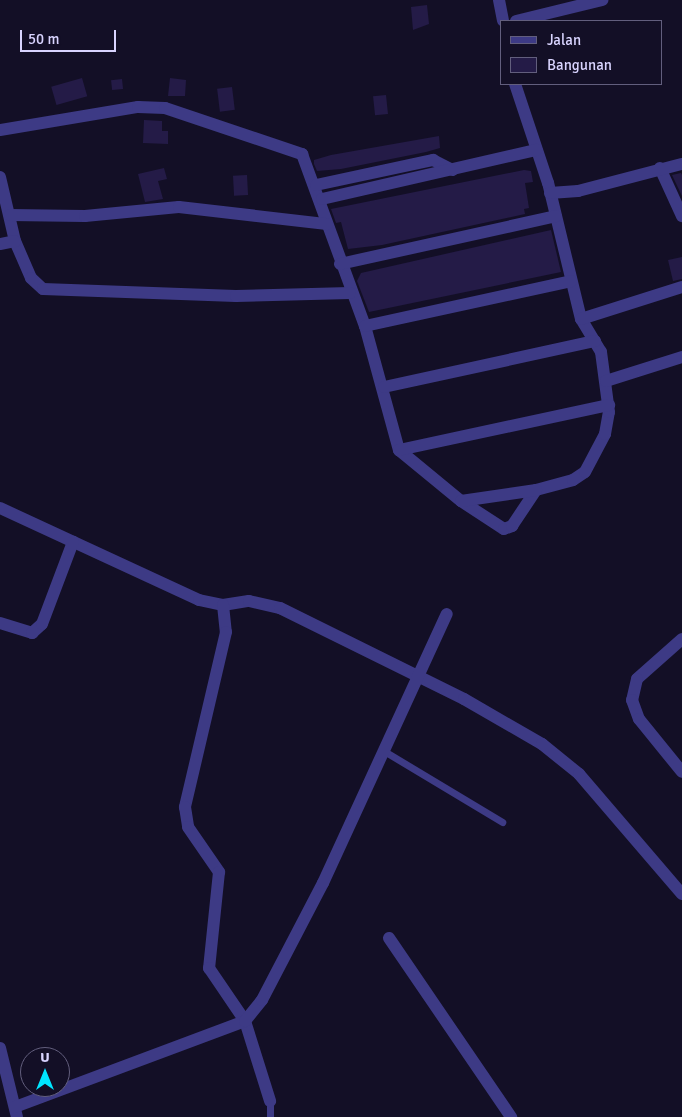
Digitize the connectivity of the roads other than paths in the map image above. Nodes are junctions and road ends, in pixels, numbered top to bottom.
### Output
1 (499, 0) edge
2 (602, 0) edge
3 (503, 20) edge
4 (520, 20) edge
5 (515, 85) edge
6 (0, 130) edge
7 (536, 150) junction
8 (682, 164) edge
9 (660, 168) junction
10 (453, 170) junction
11 (0, 177) edge
12 (316, 185) junction
13 (550, 193) junction
14 (322, 198) junction
15 (10, 215) junction
16 (556, 216) junction
17 (682, 216) edge
18 (327, 224) junction
19 (15, 241) junction
20 (0, 244) edge
21 (340, 264) junction
22 (571, 281) junction
23 (682, 287) edge
24 (350, 292) junction
25 (581, 319) junction
26 (365, 326) junction
27 (595, 341) junction
28 (682, 357) edge
29 (606, 381) junction
30 (384, 387) junction
31 (609, 405) junction
32 (399, 450) junction
33 (536, 490) junction
34 (461, 502) junction
35 (0, 508) edge
36 (73, 542) junction
37 (223, 605) junction
38 (447, 614) dead end
39 (0, 623) edge
40 (682, 638) edge
41 (419, 675) junction
42 (384, 751) junction
43 (682, 772) edge
44 (502, 822) dead end
45 (682, 894) edge
46 (390, 938) dead end
47 (245, 1021) junction
48 (0, 1048) edge
49 (270, 1101) joint
50 (16, 1112) edge
51 (270, 1117) edge
52 (512, 1117) edge

1 - 3 street
2 - 4 street
5 - 7 street
6 - 12 street
7 - 10 street
7 - 13 street
8 - 9 street
9 - 13 street
9 - 17 street
10 - 12 street
10 - 14 street
11 - 15 street
12 - 14 street
13 - 16 street
14 - 18 street
15 - 18 street
15 - 19 street
16 - 21 street
16 - 22 street
18 - 21 street
19 - 20 street
19 - 24 street
21 - 24 street
22 - 25 street
22 - 26 street
23 - 25 street
24 - 26 street
25 - 27 street
26 - 30 street
27 - 29 street
27 - 30 street
28 - 29 street
29 - 31 street
30 - 32 street
31 - 32 street
31 - 33 street
32 - 34 street
33 - 34 street
33 - 34 street
35 - 36 street
36 - 37 street
36 - 39 street
37 - 41 street
37 - 47 street
38 - 41 street
40 - 43 street
41 - 42 street
41 - 45 street
42 - 44 lane
42 - 47 street
46 - 52 street
47 - 49 street
47 - 50 street
48 - 50 street
49 - 51 lane

